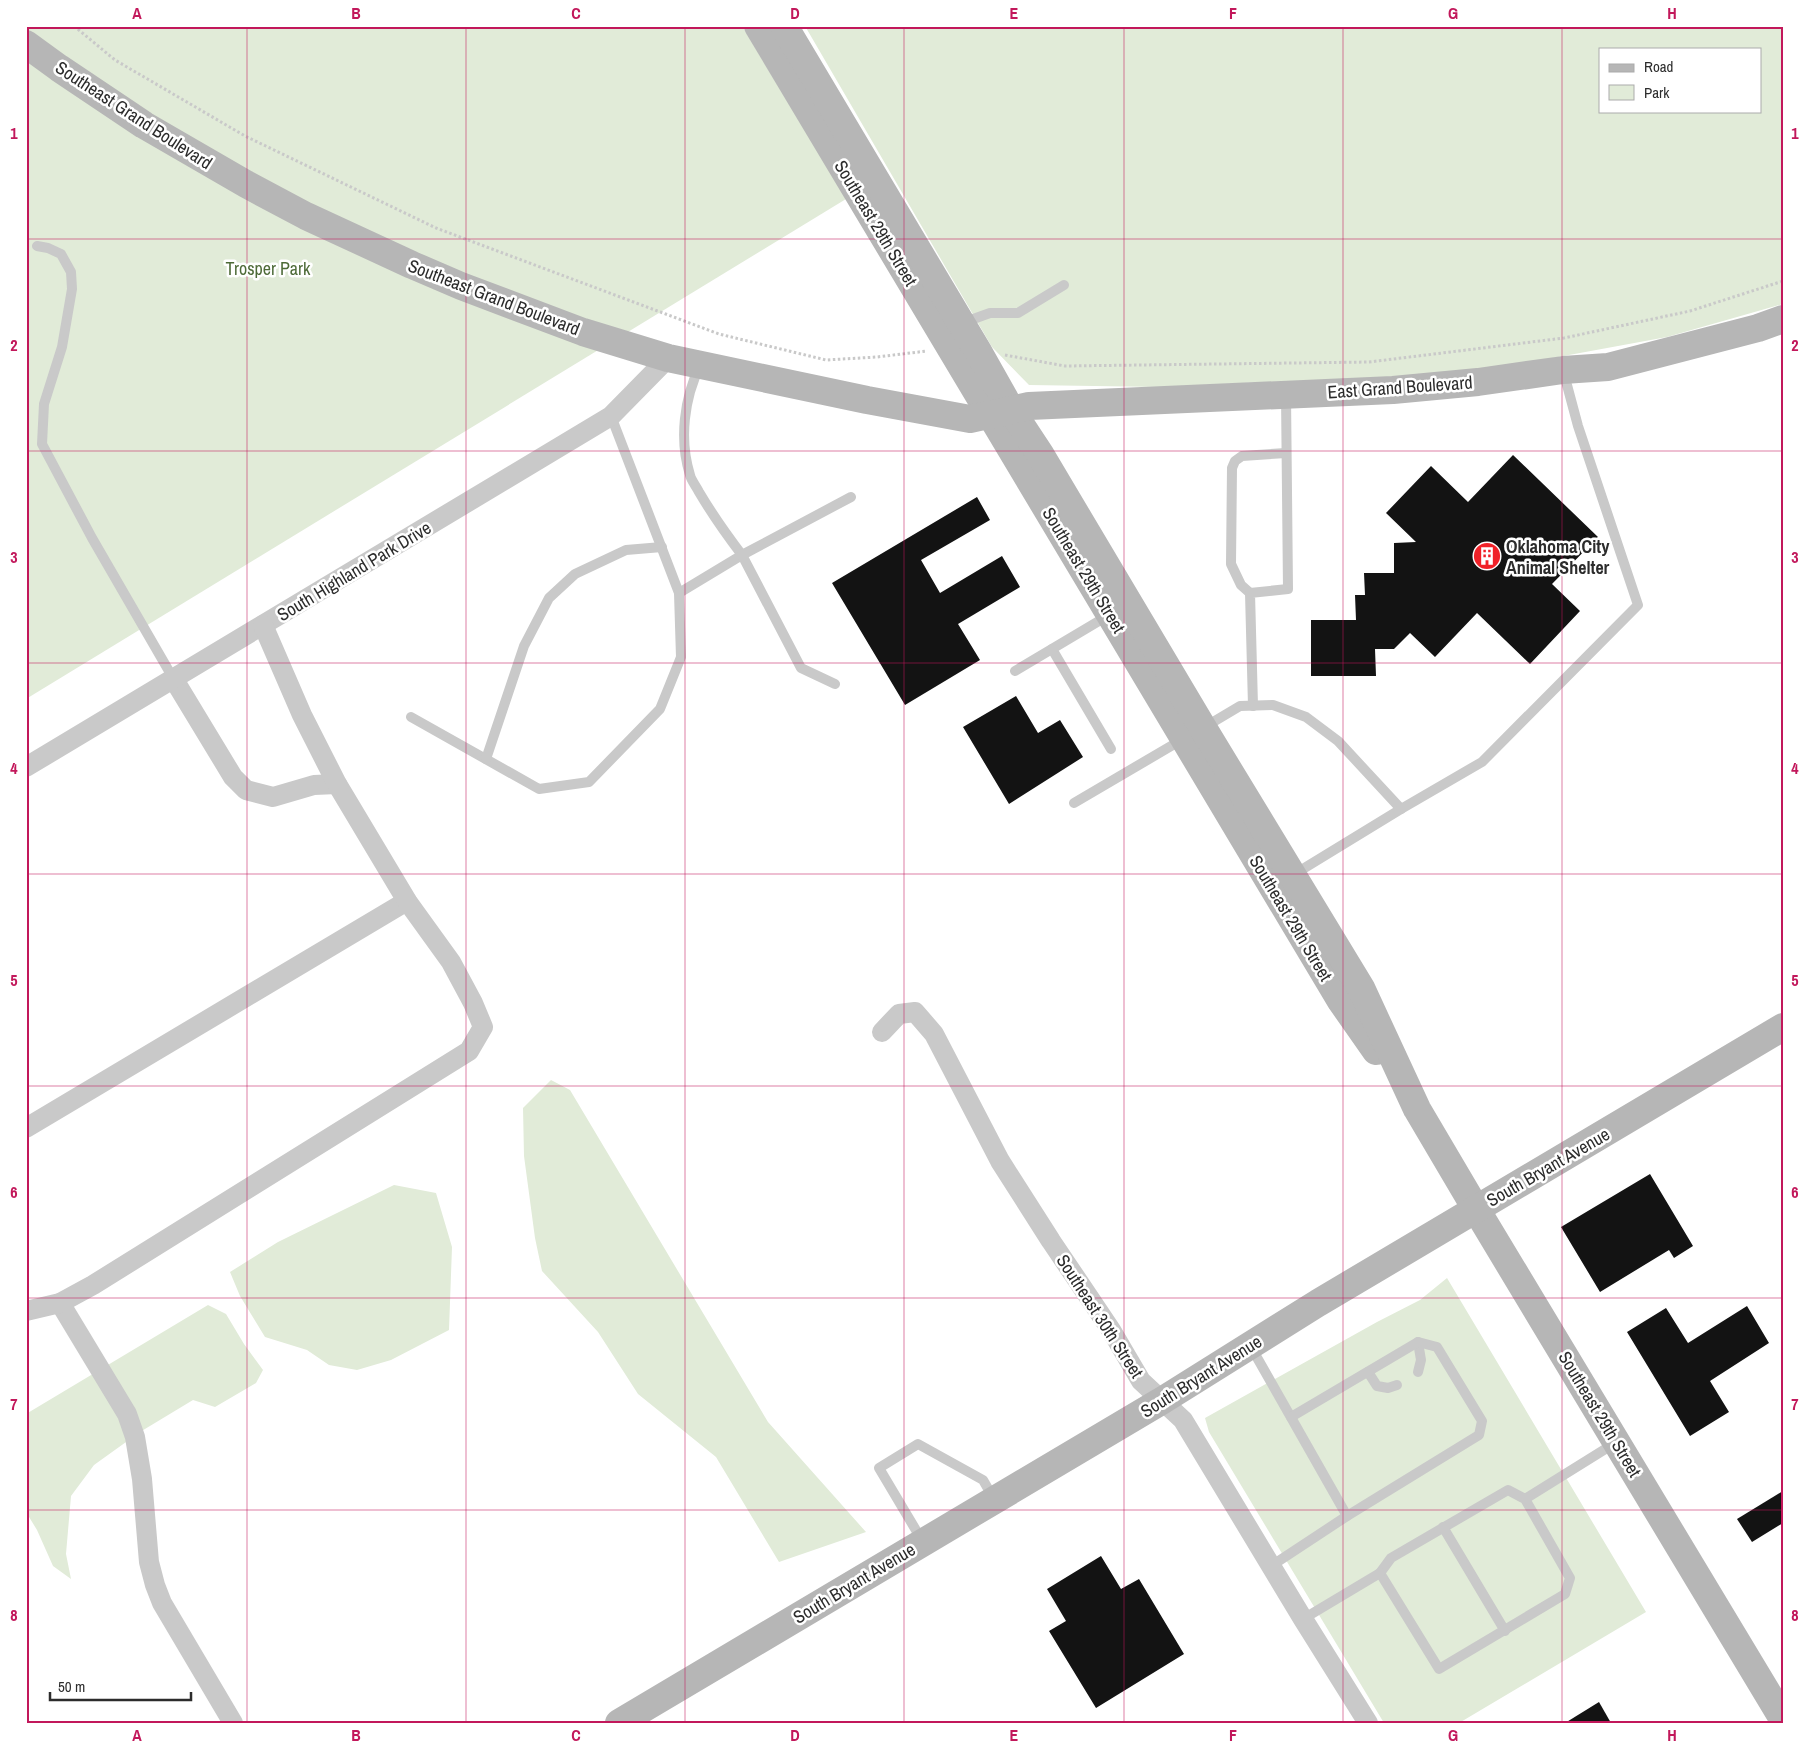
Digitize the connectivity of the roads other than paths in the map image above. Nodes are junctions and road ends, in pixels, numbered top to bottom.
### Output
1 (758, 26) edge
2 (784, 26) edge
3 (26, 44) edge
4 (37, 246) dead end
5 (1064, 285) dead end
6 (1783, 319) edge
7 (962, 323) junction
8 (668, 358) junction
9 (700, 364) junction
10 (1563, 370) junction
11 (1286, 394) junction
12 (1001, 412) junction
13 (611, 416) junction
14 (1286, 453) junction
15 (851, 497) dead end
16 (662, 547) junction
17 (742, 555) junction
18 (1250, 592) junction
19 (679, 593) junction
20 (1110, 614) junction
21 (263, 626) junction
22 (1052, 649) junction
23 (1015, 671) dead end
24 (173, 678) junction
25 (835, 684) dead end
26 (1253, 706) junction
27 (411, 717) dead end
28 (1193, 733) junction
29 (1111, 749) dead end
30 (486, 759) junction
31 (26, 767) edge
32 (337, 784) junction
33 (1074, 803) dead end
34 (1401, 809) junction
35 (1292, 876) junction
36 (407, 901) junction
37 (1783, 1027) edge
38 (882, 1032) dead end
39 (1418, 1109) junction
40 (26, 1128) edge
41 (1476, 1209) junction
42 (60, 1303) junction
43 (26, 1311) edge
44 (1418, 1342) junction
45 (1250, 1346) junction
46 (1368, 1372) junction
47 (1418, 1372) dead end
48 (1397, 1386) dead end
49 (1163, 1400) junction
50 (1291, 1416) junction
51 (1616, 1442) junction
52 (1525, 1499) junction
53 (994, 1500) junction
54 (1347, 1516) junction
55 (1443, 1527) junction
56 (923, 1542) junction
57 (1271, 1566) junction
58 (1380, 1573) junction
59 (1303, 1619) junction
60 (1505, 1631) junction
61 (1783, 1719) edge
62 (232, 1723) edge
63 (619, 1723) edge
64 (1368, 1723) edge

1 - 12 main road, Southeast 29th Street
2 - 7 main road, Southeast 29th Street
3 - 8 main road, Southeast Grand Boulevard
4 - 24 lane
5 - 7 lane
6 - 10 main road, East Grand Boulevard
7 - 12 main road, Southeast 29th Street
8 - 9 main road, Southeast Grand Boulevard
8 - 13 street, South Highland Park Drive
9 - 12 main road, Southeast Grand Boulevard
9 - 17 lane
10 - 11 main road, East Grand Boulevard
10 - 34 lane
11 - 12 main road, East Grand Boulevard
11 - 14 lane
12 - 20 main road, Southeast 29th Street
12 - 28 main road, Southeast 29th Street
13 - 16 lane
13 - 21 street, South Highland Park Drive
14 - 18 lane
14 - 18 lane
15 - 17 lane
16 - 19 lane
16 - 30 lane
17 - 19 lane
17 - 25 lane
18 - 26 lane
19 - 30 lane
20 - 22 lane
20 - 28 main road, Southeast 29th Street
21 - 24 street, South Highland Park Drive
21 - 32 street
22 - 23 lane
22 - 29 lane
24 - 31 street, South Highland Park Drive
24 - 32 street
26 - 28 lane
26 - 34 lane
27 - 30 lane
28 - 33 lane
28 - 35 main road, Southeast 29th Street
28 - 39 main road, Southeast 29th Street
32 - 36 street
34 - 35 lane
35 - 39 main road, Southeast 29th Street
36 - 40 street
36 - 42 street
37 - 41 main road, South Bryant Avenue
38 - 49 street, Southeast 30th Street
39 - 41 main road, Southeast 29th Street
41 - 45 main road, South Bryant Avenue
41 - 51 main road, Southeast 29th Street
42 - 43 street
42 - 62 street
44 - 46 lane
44 - 47 lane
44 - 54 lane
45 - 49 main road, South Bryant Avenue
45 - 50 lane
46 - 48 lane
46 - 50 lane
49 - 53 main road, South Bryant Avenue
49 - 57 street, Southeast 30th Street
50 - 54 lane
51 - 52 lane
51 - 61 main road, Southeast 29th Street
52 - 55 lane
52 - 60 lane
53 - 56 main road, South Bryant Avenue
53 - 56 lane
54 - 57 lane
55 - 58 lane
55 - 60 lane
56 - 63 main road, South Bryant Avenue
57 - 59 street, Southeast 30th Street
58 - 59 lane
58 - 60 lane
59 - 64 street, Southeast 30th Street

